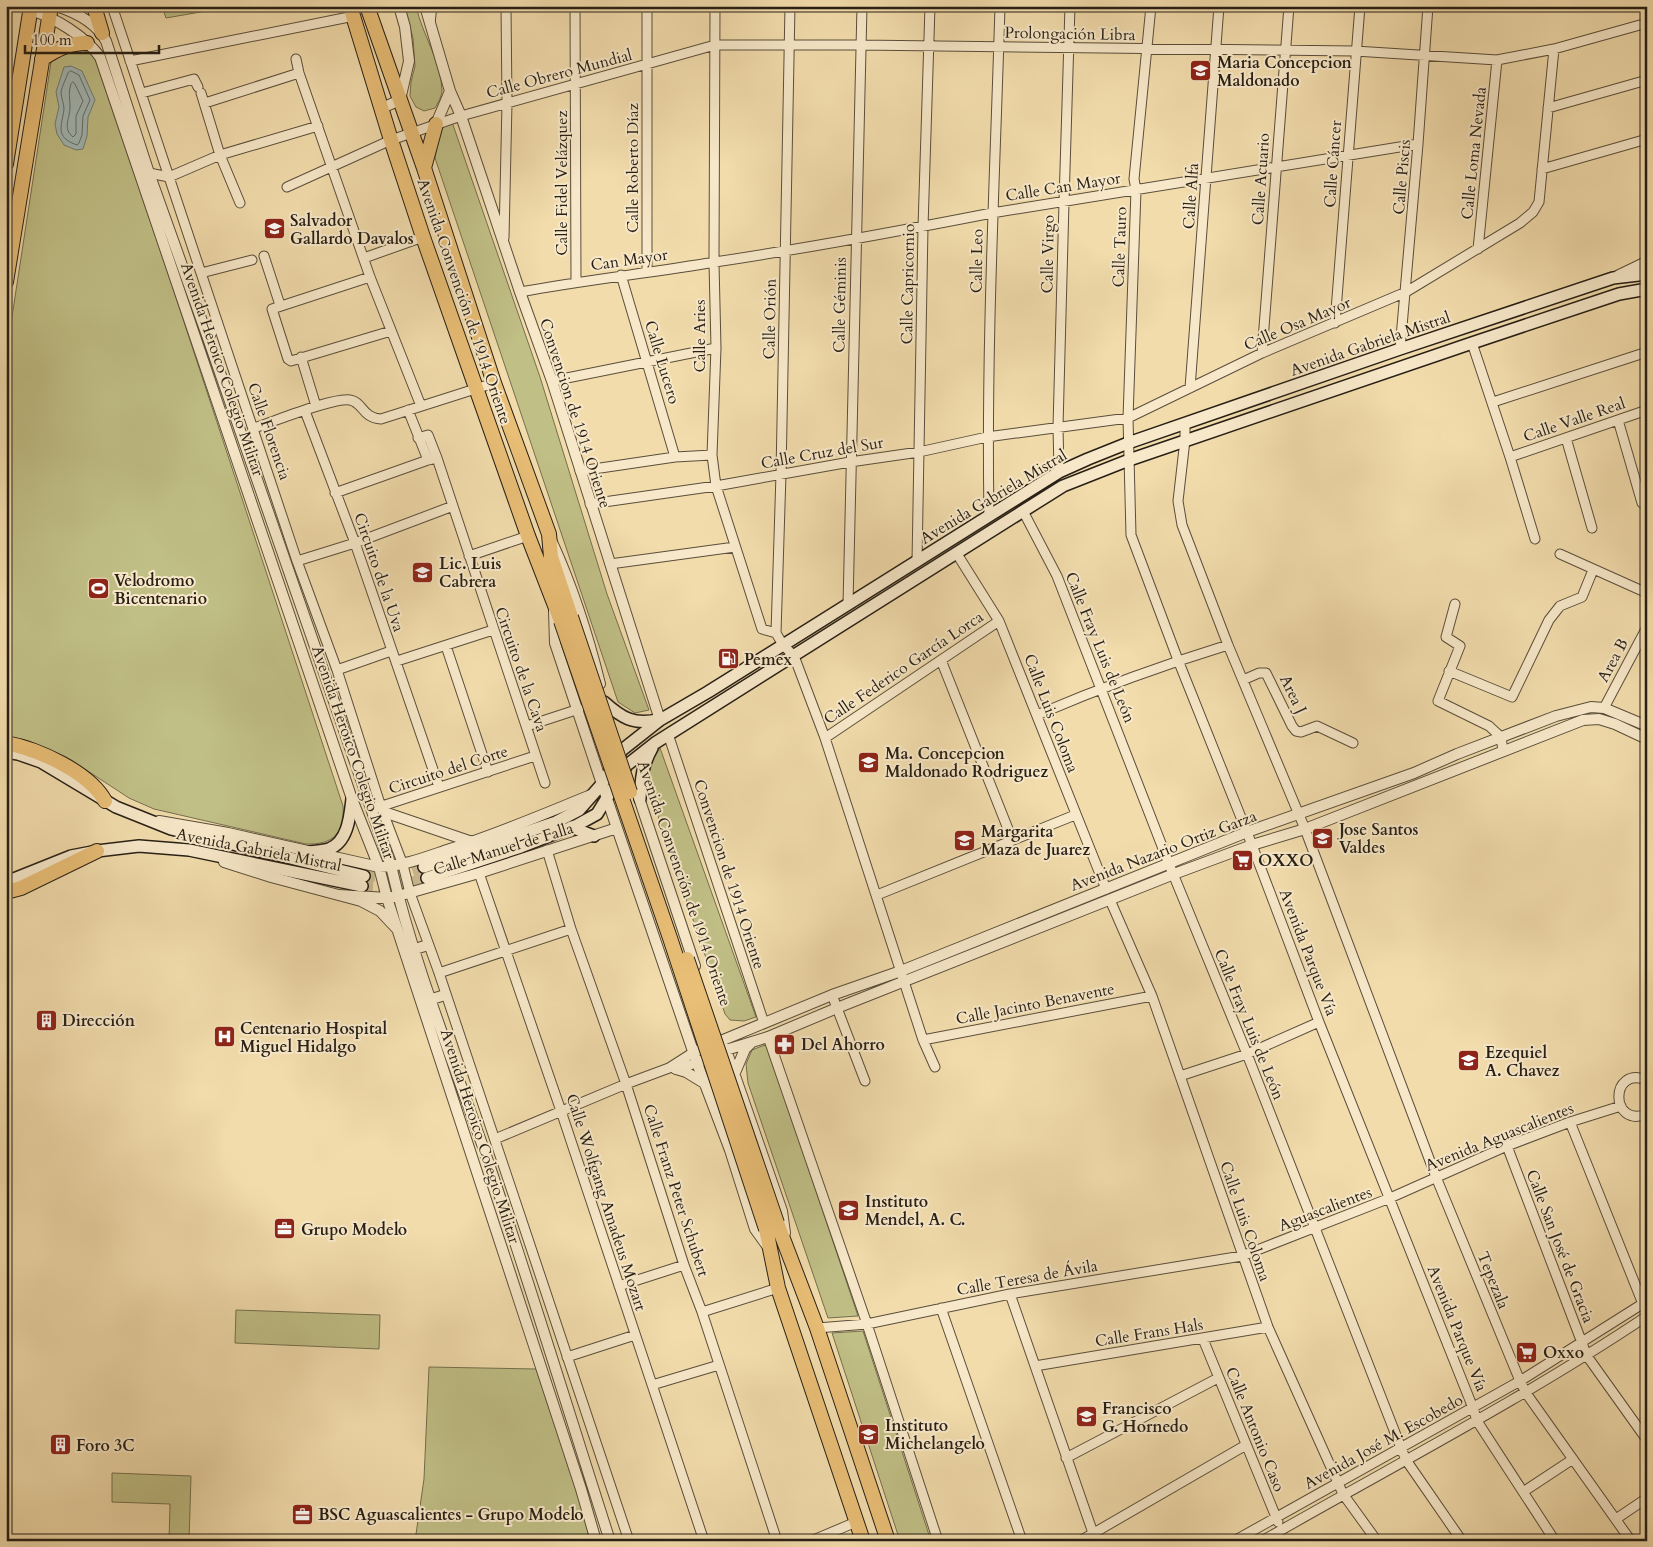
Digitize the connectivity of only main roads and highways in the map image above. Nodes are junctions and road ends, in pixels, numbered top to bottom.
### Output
1 (94, 6) edge
2 (367, 6) edge
3 (31, 8) edge
4 (52, 10) edge
5 (352, 11) edge
6 (102, 33) road end
7 (87, 43) road end
8 (42, 59) junction
9 (436, 124) road end
10 (6, 164) edge
11 (424, 168) junction
12 (1647, 274) edge
13 (6, 282) edge
14 (1647, 289) edge
15 (566, 619) junction
16 (604, 702) road end
17 (660, 720) junction
18 (6, 743) edge
19 (655, 743) junction
20 (6, 752) edge
21 (352, 799) road end
22 (640, 799) road end
23 (105, 800) junction
24 (571, 827) junction
25 (594, 836) road end
26 (97, 851) junction
27 (308, 852) road end
28 (6, 882) edge
29 (6, 892) edge
30 (772, 1226) junction
31 (863, 1541) edge
32 (888, 1541) edge

1 - 6 main road
2 - 11 main road, Avenida Convención de 1914 Oriente
3 - 10 main road
4 - 8 main road
5 - 15 main road, Avenida Convención de 1914 Oriente
7 - 8 main road
8 - 13 main road
9 - 11 main road
11 - 15 main road, Avenida Convención de 1914 Oriente
12 - 17 main road, Avenida Gabriela Mistral
14 - 19 main road, Avenida Gabriela Mistral
15 - 30 main road, Avenida Convención de 1914 Oriente, bridge
16 - 17 main road
17 - 24 main road, Avenida Gabriela Mistral
18 - 23 main road
19 - 22 main road
19 - 24 main road, Avenida Gabriela Mistral
20 - 23 main road, Avenida Gabriela Mistral
21 - 27 main road
23 - 26 main road, Avenida Gabriela Mistral
24 - 25 main road
26 - 28 main road, Avenida Gabriela Mistral
26 - 29 main road
30 - 31 main road, Avenida Convención de 1914 Oriente
30 - 32 main road, Avenida Convención de 1914 Oriente

